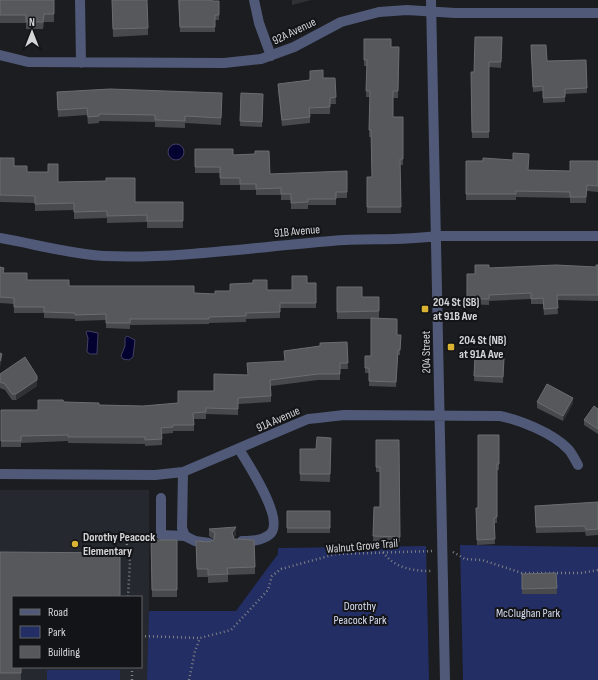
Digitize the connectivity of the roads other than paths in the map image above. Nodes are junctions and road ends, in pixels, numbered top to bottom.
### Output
1 (80, 0) edge
2 (254, 0) edge
3 (431, 0) edge
4 (431, 12) junction
5 (598, 13) edge
6 (0, 55) edge
7 (271, 56) junction
8 (81, 63) junction
9 (436, 236) junction
10 (598, 236) edge
11 (0, 238) edge
12 (440, 415) junction
13 (240, 449) junction
14 (578, 465) dead end
15 (182, 472) junction
16 (0, 474) edge
17 (162, 498) dead end
18 (185, 536) junction
19 (238, 541) edge
20 (209, 543) edge
21 (445, 680) edge

1 - 8 street
2 - 7 street
3 - 4 street, 204 Street
4 - 5 street, 92A Avenue
4 - 7 street, 92A Avenue
4 - 9 street, 204 Street
6 - 8 street, 92A Avenue
7 - 8 street, 92A Avenue
9 - 10 street, 91B Avenue
9 - 11 street, 91B Avenue
9 - 12 street, 204 Street
12 - 13 street, 91A Avenue
12 - 14 street, 91A Avenue
12 - 21 street, 204 Street
13 - 15 street, 91A Avenue
13 - 19 street
15 - 16 street, 91A Avenue
15 - 18 street
17 - 18 street
18 - 20 street

